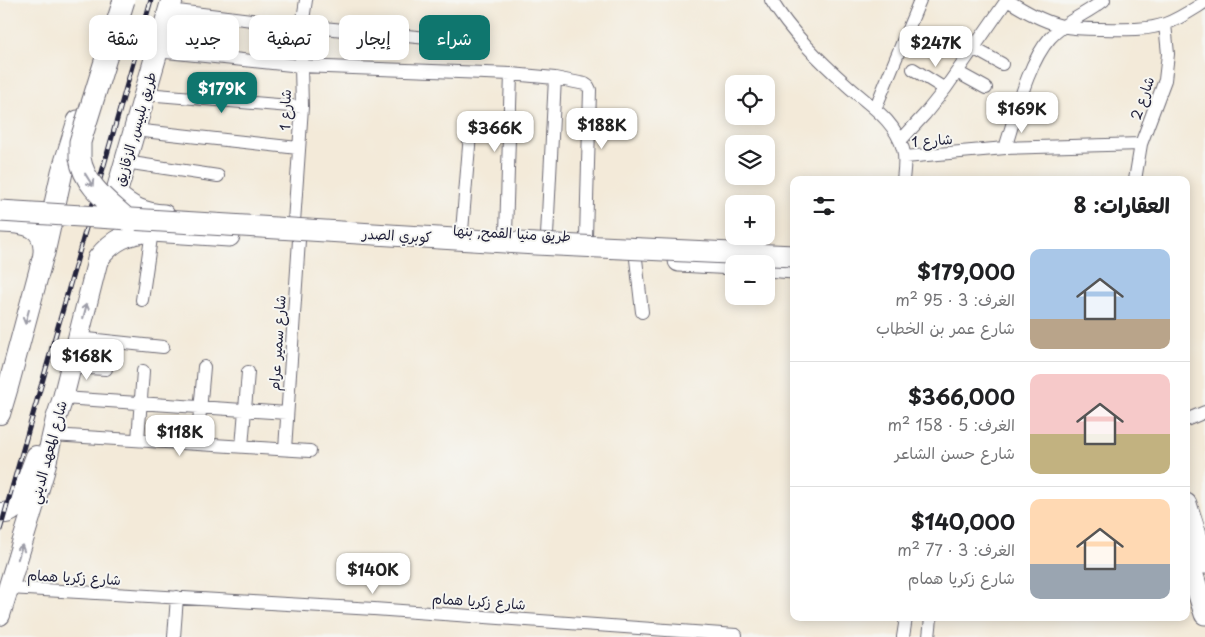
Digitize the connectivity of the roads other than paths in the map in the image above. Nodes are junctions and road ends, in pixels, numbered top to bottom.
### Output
1 (118, 0) edge
2 (124, 0) edge
3 (306, 0) edge
4 (771, 0) edge
5 (920, 0) edge
6 (1007, 0) edge
7 (1104, 0) edge
8 (1205, 2) edge
9 (170, 5) edge
10 (304, 15) edge
11 (249, 18) edge
12 (1166, 24) junction
13 (1064, 27) junction
14 (329, 29) edge
15 (419, 37) edge
16 (973, 48) junction
17 (157, 51) joint
18 (154, 60) edge
19 (301, 60) edge
20 (1002, 64) dead end
21 (301, 66) junction
22 (913, 69) dead end
23 (956, 72) junction
24 (511, 74) junction
25 (555, 78) junction
26 (986, 88) dead end
27 (945, 89) junction
28 (145, 94) junction
29 (302, 107) junction
30 (876, 109) junction
31 (134, 130) junction
32 (470, 134) dead end
33 (900, 141) junction
34 (1141, 144) junction
35 (298, 148) junction
36 (1006, 148) junction
37 (905, 157) junction
38 (125, 162) junction
39 (218, 176) dead end
40 (903, 176) edge
41 (1136, 176) edge
42 (57, 192) junction
43 (116, 194) junction
44 (0, 206) edge
45 (0, 211) edge
46 (29, 216) junction
47 (0, 218) edge
48 (0, 222) edge
49 (143, 228) junction
50 (462, 230) junction
51 (297, 231) junction
52 (506, 233) junction
53 (586, 237) junction
54 (546, 244) junction
55 (790, 248) edge
56 (44, 253) junction
57 (790, 256) edge
58 (98, 259) junction
59 (636, 259) junction
60 (725, 262) edge
61 (725, 263) edge
62 (775, 266) edge
63 (790, 268) edge
64 (142, 300) dead end
65 (642, 312) dead end
66 (78, 338) junction
67 (163, 347) dead end
68 (70, 367) junction
69 (204, 367) dead end
70 (106, 368) dead end
71 (143, 371) dead end
72 (248, 372) dead end
73 (4, 391) edge
74 (63, 398) junction
75 (141, 403) junction
76 (200, 407) junction
77 (245, 410) junction
78 (1205, 412) edge
79 (287, 413) junction
80 (0, 414) edge
81 (1190, 418) edge
82 (54, 427) junction
83 (138, 440) junction
84 (197, 444) junction
85 (242, 447) junction
86 (285, 450) junction
87 (310, 451) dead end
88 (0, 513) edge
89 (1190, 516) edge
90 (1205, 563) edge
91 (1190, 566) edge
92 (9, 588) junction
93 (177, 597) junction
94 (1205, 614) edge
95 (0, 615) edge
96 (906, 621) edge
97 (931, 621) edge
98 (736, 635) dead end
99 (174, 637) edge
100 (903, 637) edge
101 (929, 637) edge

1 - 42 highway
2 -> 49 highway, bridge
3 - 10 street, شارع 1
4 - 30 street
5 - 30 street
6 - 13 street
6 - 16 street
7 - 13 street
8 - 12 street
9 - 11 street
9 - 17 highway, طريق بلبيس, الزقازيق
12 - 13 street
12 - 34 street, شارع 2
13 - 36 street
14 - 15 street
16 - 20 street
16 - 23 street
17 - 21 street
18 - 28 highway, طريق بلبيس, الزقازيق
19 - 21 street, شارع 1
21 - 24 street
21 - 29 street, شارع 1
22 - 27 street
23 - 26 street
23 - 27 street
24 - 25 street
24 - 52 street
25 - 53 street
25 - 54 street
27 - 33 street
28 - 29 street
28 - 31 highway, طريق بلبيس, الزقازيق
29 - 35 street, شارع 1
30 - 33 street
31 - 35 street
31 - 38 highway, طريق بلبيس, الزقازيق
32 - 50 street
33 - 37 street
34 - 36 street, شارع 1
34 - 41 street, شارع 2
35 - 51 street, شارع 1
36 - 37 street, شارع 1
37 - 40 street
38 - 39 street
38 - 43 highway, طريق بلبيس, الزقازيق
42 - 46 highway
42 - 56 highway
43 - 51 highway, طريق منيا القمح, بنها
43 - 58 highway, طريق بلبيس, الزقازيق
44 - 46 highway
45 - 57 highway, كوبري الصدر, bridge
46 - 48 highway
46 - 56 highway
47 - 49 highway, كوبري الصدر
49 - 51 highway, طريق منيا القمح, بنها
49 - 58 highway, طريق منيا القمح, بنها
49 - 60 highway, كوبري الصدر
49 - 64 street
50 - 51 highway, طريق منيا القمح, بنها
50 - 52 highway, طريق منيا القمح, بنها
51 - 54 highway, طريق منيا القمح, بنها
51 - 79 street, شارع سمير عرام
52 - 54 highway, طريق منيا القمح, بنها
53 - 54 highway, طريق منيا القمح, بنها
53 - 55 highway, طريق منيا القمح, بنها
54 - 59 highway, طريق منيا القمح, بنها
56 -> 73 main road
66 -> 58 main road, شارع المعهد الديني
59 - 61 highway, طريق منيا القمح, بنها
59 - 65 street
62 - 63 highway, طريق منيا القمح, بنها
66 - 67 street
66 - 68 main road, شارع المعهد الديني
68 - 70 street
68 - 74 main road, شارع المعهد الديني
69 - 76 street
71 - 75 street
72 - 77 street
73 - 80 main road
74 - 75 street
74 - 82 main road, شارع المعهد الديني
75 - 76 street
75 - 83 street
76 - 77 street
76 - 84 street
77 - 79 street
77 - 85 street
78 - 81 street
79 - 86 street, شارع سمير عرام
82 - 83 street
82 - 88 main road
92 -> 82 main road, شارع المعهد الديني
83 - 84 street
84 - 85 street
85 - 86 street
86 - 87 street
89 - 90 highway
91 - 94 highway
92 - 93 street, شارع زكريا همام
92 - 95 main road, شارع المعهد الديني
93 - 98 street, شارع زكريا همام
93 - 99 street
96 - 100 street
97 - 101 street

